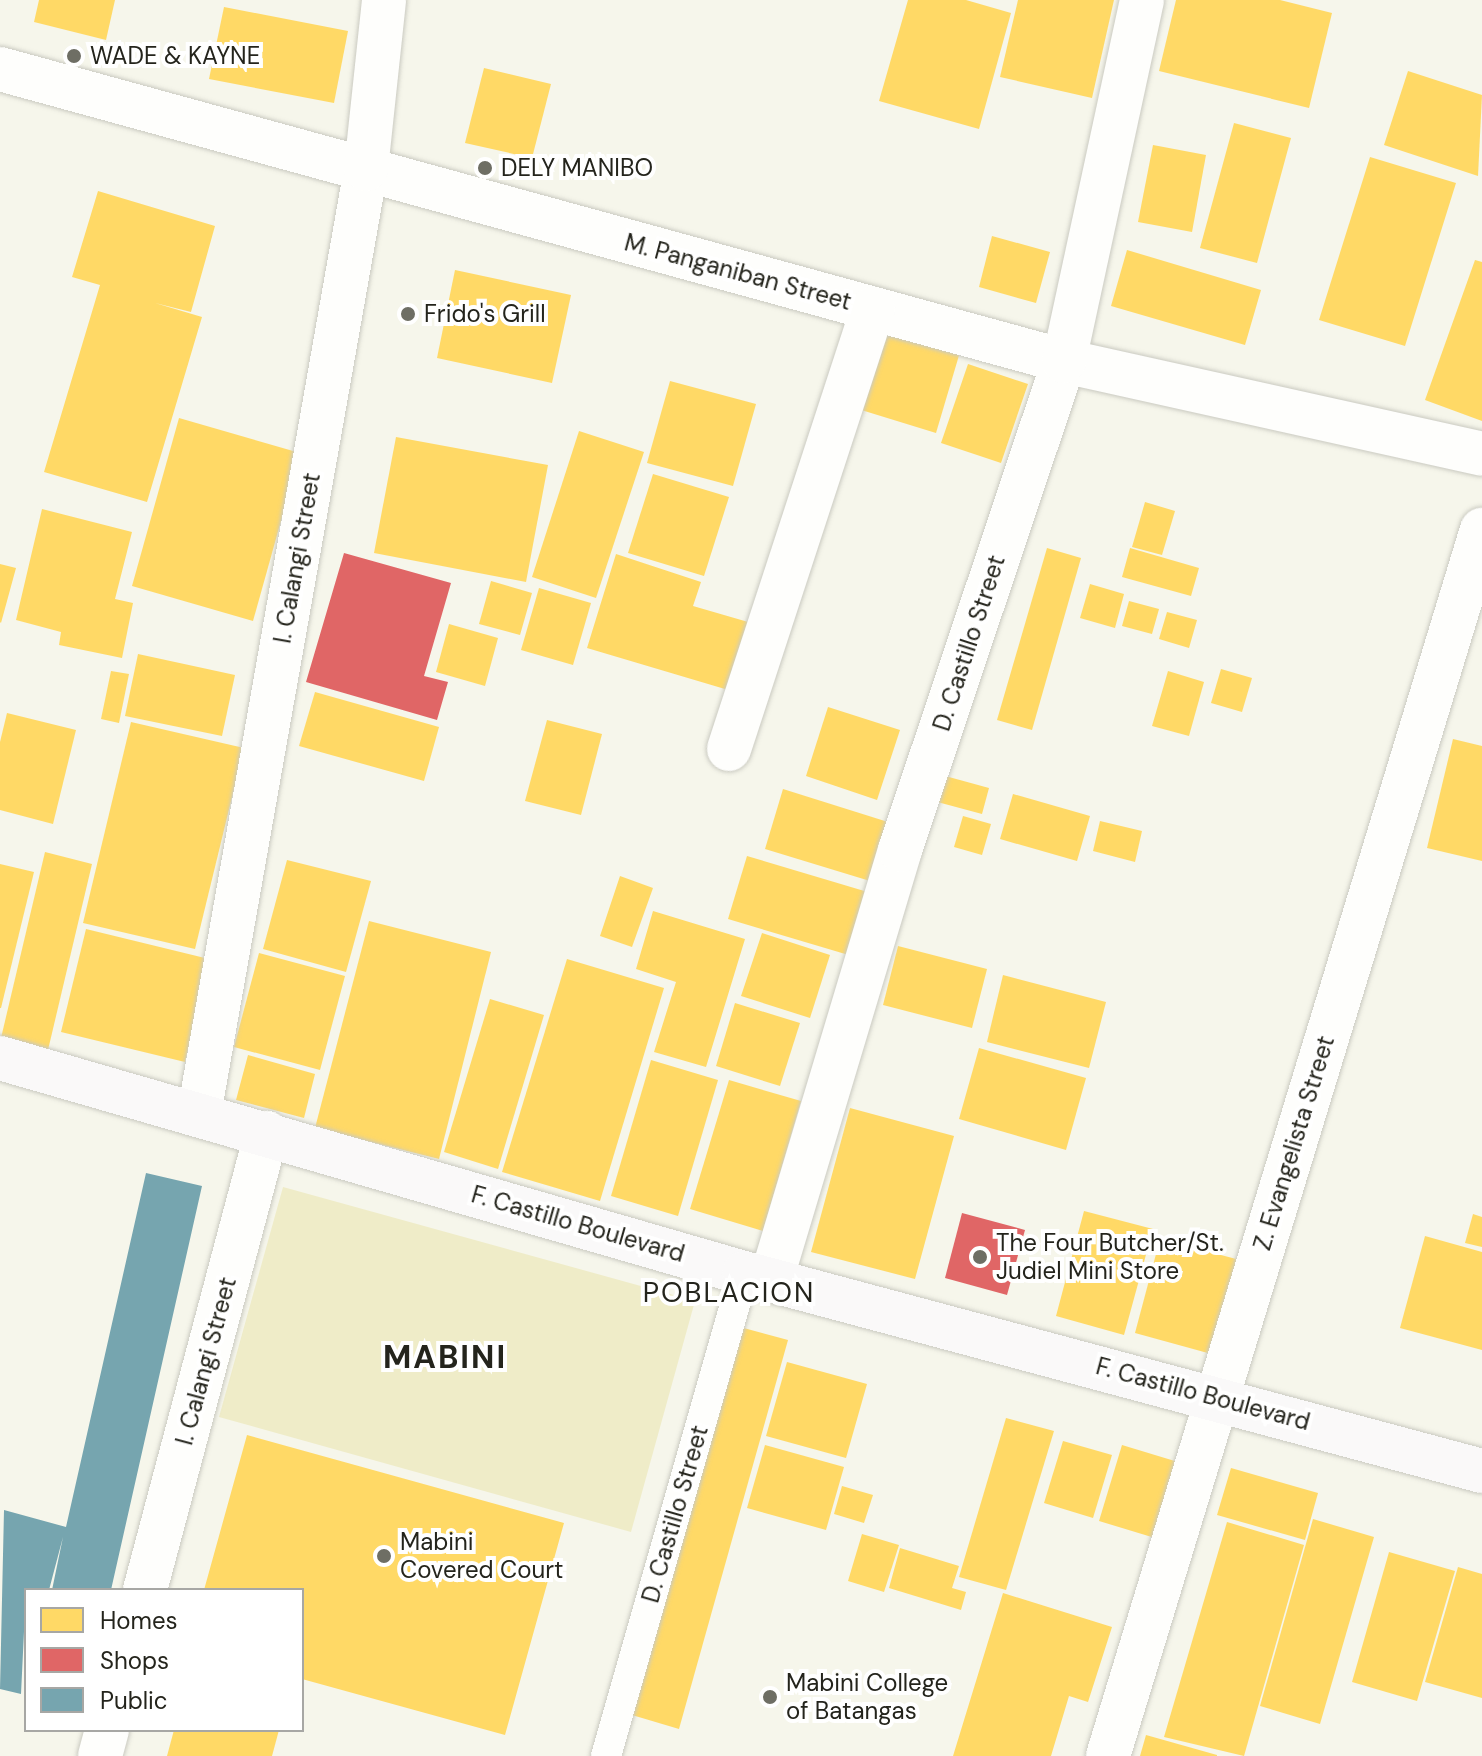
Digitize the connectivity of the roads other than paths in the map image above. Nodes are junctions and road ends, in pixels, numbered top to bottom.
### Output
1 (384, 0) edge
2 (1142, 0) edge
3 (0, 69) edge
4 (366, 169) junction
5 (873, 309) junction
6 (1064, 361) junction
7 (1482, 454) edge
8 (1482, 530) edge
9 (729, 749) dead end
10 (0, 1058) edge
11 (199, 1114) junction
12 (267, 1133) junction
13 (757, 1276) junction
14 (1216, 1396) junction
15 (1482, 1471) edge
16 (146, 1588) edge
17 (106, 1732) edge
18 (100, 1756) edge
19 (606, 1756) edge
20 (1108, 1756) edge

1 - 4 street, I. Calangi Street
2 - 6 street, D. Castillo Street
3 - 4 street, M. Panganiban Street
4 - 5 street, M. Panganiban Street
4 - 11 street, I. Calangi Street
5 - 6 street, M. Panganiban Street
5 - 9 street
6 - 7 street, M. Panganiban Street
6 - 13 street, D. Castillo Street
8 - 14 street, Z. Evangelista Street
10 - 11 main road, F. Castillo Boulevard
11 - 12 main road, F. Castillo Boulevard
12 - 13 main road, F. Castillo Boulevard
12 - 16 street, I. Calangi Street
13 - 14 main road, F. Castillo Boulevard
13 - 19 lane, D. Castillo Street
14 - 15 main road, F. Castillo Boulevard
14 - 20 street, Z. Evangelista Street
17 - 18 street

